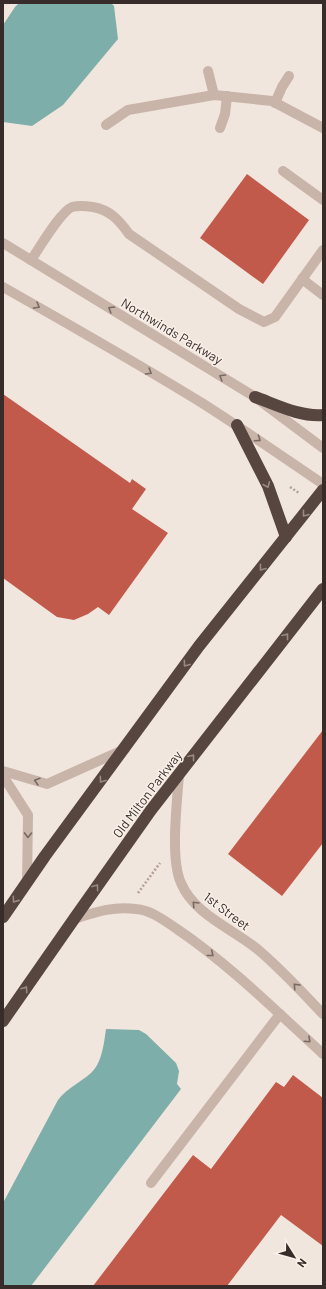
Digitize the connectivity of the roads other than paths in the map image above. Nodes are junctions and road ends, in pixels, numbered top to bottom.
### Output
1 (208, 71) dead end
2 (289, 76) dead end
3 (214, 95) junction
4 (227, 96) junction
5 (275, 103) junction
6 (106, 125) dead end
7 (220, 128) dead end
8 (323, 128) edge
9 (283, 171) dead end
10 (323, 200) edge
11 (3, 242) edge
12 (323, 250) edge
13 (31, 260) junction
14 (302, 279) junction
15 (3, 287) edge
16 (323, 295) edge
17 (255, 397) junction
18 (323, 416) edge
19 (237, 425) junction
20 (323, 448) edge
21 (323, 484) edge
22 (323, 490) edge
23 (286, 537) junction
24 (323, 589) edge
25 (323, 601) edge
26 (306, 610) junction
27 (125, 749) junction
28 (3, 771) edge
29 (179, 775) junction
30 (3, 776) edge
31 (27, 883) junction
32 (3, 917) edge
33 (74, 918) junction
34 (280, 1014) junction
35 (323, 1014) edge
36 (3, 1022) edge
37 (323, 1054) edge
38 (151, 1183) dead end

1 - 3 street
2 - 5 street
3 - 4 street
3 - 6 street
4 - 5 street
4 - 7 street
5 - 8 street
9 - 10 street
11 - 13 street, Northwinds Parkway
12 - 14 street
13 - 14 street
17 -> 13 street, Northwinds Parkway
14 - 16 street
15 -> 19 street
17 - 18 highway
17 - 20 street, Northwinds Parkway
19 -> 21 street
19 -> 23 highway
22 -> 23 highway
23 -> 27 highway
24 - 26 highway, Old Milton Parkway
25 - 26 highway
29 -> 26 highway, Old Milton Parkway
27 -> 28 street
27 -> 31 highway
33 -> 29 highway, Old Milton Parkway
35 -> 29 street, 1st Street
30 -> 31 street
31 -> 32 highway
33 -> 34 street
36 -> 33 highway, Old Milton Parkway
34 -> 37 street
34 - 38 street

